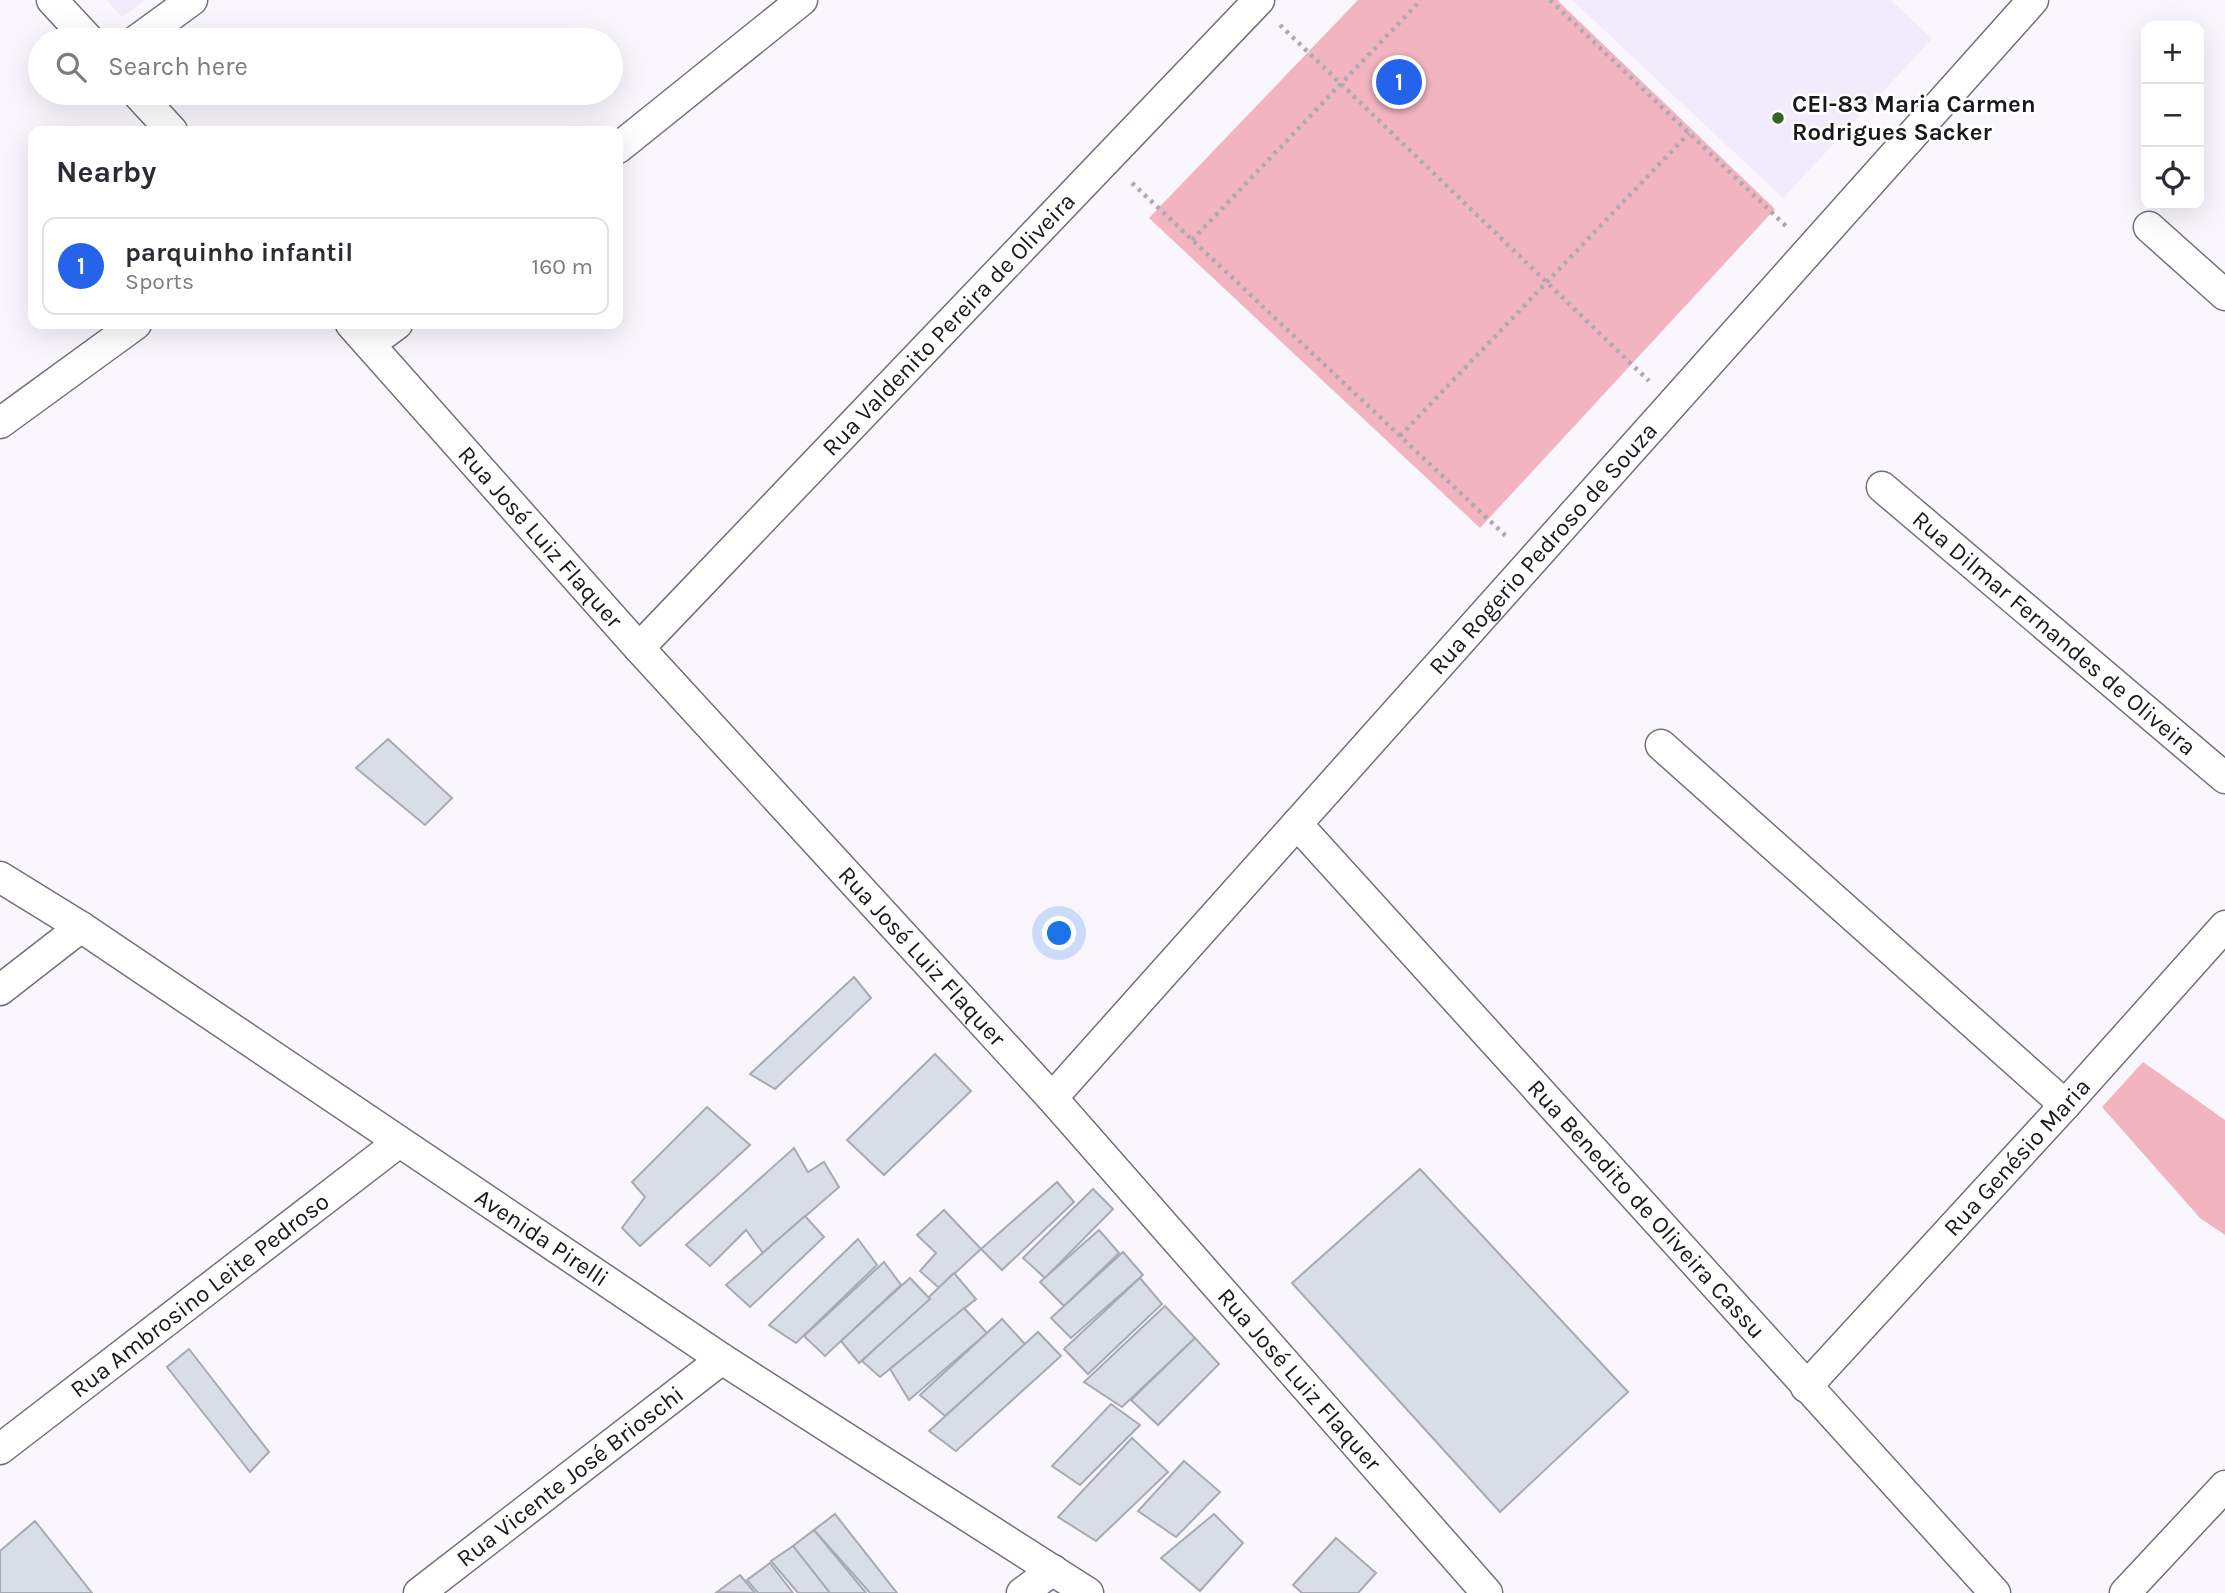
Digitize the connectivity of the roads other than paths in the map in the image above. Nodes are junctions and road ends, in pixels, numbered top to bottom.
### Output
1 (52, 0) edge
2 (192, 0) edge
3 (802, 0) edge
4 (2034, 0) edge
5 (1258, 1) edge
6 (78, 28) edge
7 (154, 28) edge
8 (148, 105) edge
9 (167, 126) edge
10 (623, 144) edge
11 (2149, 227) dead end
12 (2225, 295) edge
13 (129, 329) edge
14 (378, 329) edge
15 (360, 334) edge
16 (0, 423) edge
17 (1882, 487) dead end
18 (639, 648) junction
19 (1661, 745) dead end
20 (2225, 778) edge
21 (1297, 824) junction
22 (0, 877) edge
23 (2225, 926) edge
24 (81, 927) junction
25 (0, 990) edge
26 (1052, 1098) junction
27 (2065, 1105) junction
28 (399, 1142) junction
29 (722, 1359) junction
30 (1806, 1387) junction
31 (0, 1449) edge
32 (2225, 1486) edge
33 (1052, 1570) junction
34 (419, 1593) edge
35 (1023, 1593) edge
36 (1088, 1593) edge
37 (1487, 1593) edge
38 (1995, 1593) edge
39 (2125, 1593) edge

1 - 6 street
2 - 7 street
3 - 10 street
4 - 21 street, Rua Rogerio Pedroso de Souza
5 - 18 street, Rua Valdenito Pereira de Oliveira
8 - 9 street
11 - 12 street
13 - 16 street
14 - 15 street
15 - 18 street, Rua José Luiz Flaquer
17 - 20 street, Rua Dilmar Fernandes de Oliveira
18 - 26 street, Rua José Luiz Flaquer
19 - 27 street
21 - 26 street, Rua Rogerio Pedroso de Souza
21 - 30 street, Rua Benedito de Oliveira Cassu
22 - 24 street, Avenida Pirelli
23 - 27 street, Rua Genésio Maria
24 - 25 street
24 - 28 street, Avenida Pirelli
26 - 37 street, Rua José Luiz Flaquer
27 - 30 street, Rua Genésio Maria
28 - 29 street, Avenida Pirelli
28 - 31 street, Rua Ambrosino Leite Pedroso
29 - 33 street, Avenida Pirelli
29 - 34 street, Rua Vicente José Brioschi
30 - 38 street, Rua Benedito de Oliveira Cassu
32 - 39 street
33 - 35 street
33 - 36 street, Avenida Pirelli

